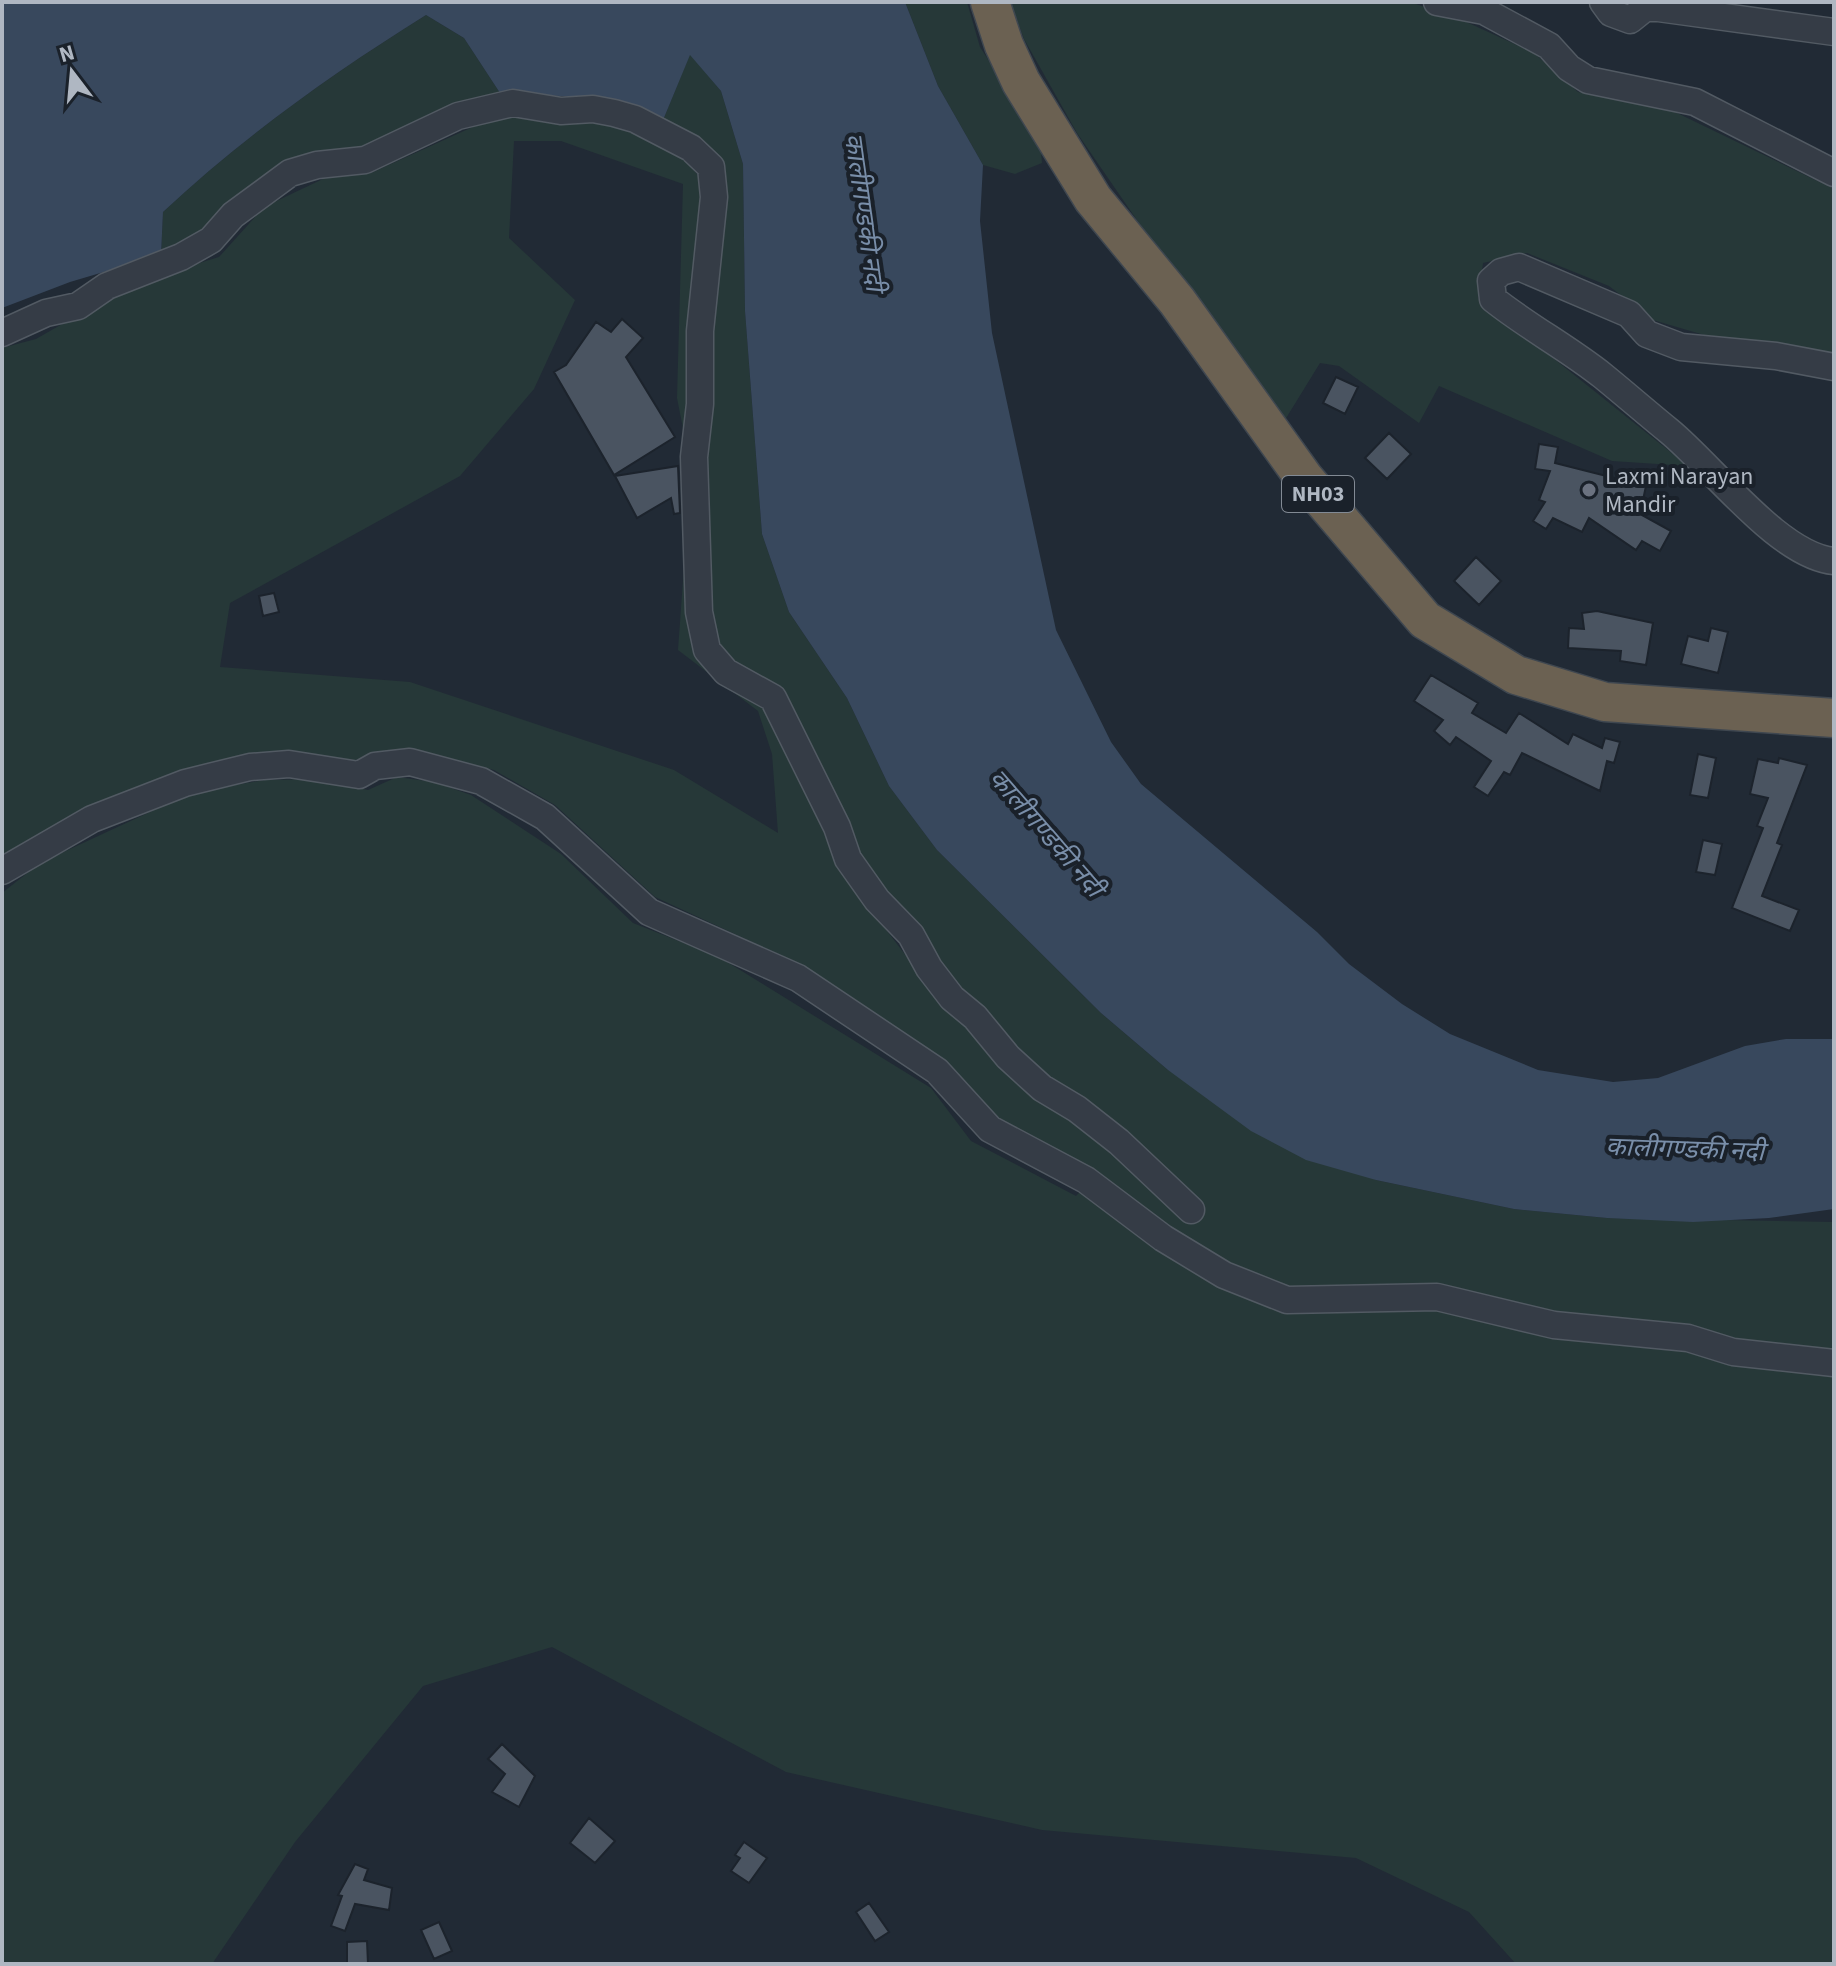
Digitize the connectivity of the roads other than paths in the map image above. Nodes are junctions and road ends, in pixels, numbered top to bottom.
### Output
1 (990, 2) edge
2 (1437, 2) edge
3 (1603, 2) edge
4 (1834, 32) edge
5 (1834, 173) edge
6 (2, 333) edge
7 (1834, 367) edge
8 (1834, 561) edge
9 (1834, 718) edge
10 (2, 871) edge
11 (1191, 1210) dead end
12 (1834, 1363) edge

1 - 9 highway, NH03
2 - 5 street
3 - 4 street
6 - 11 street
7 - 8 street
10 - 12 street

